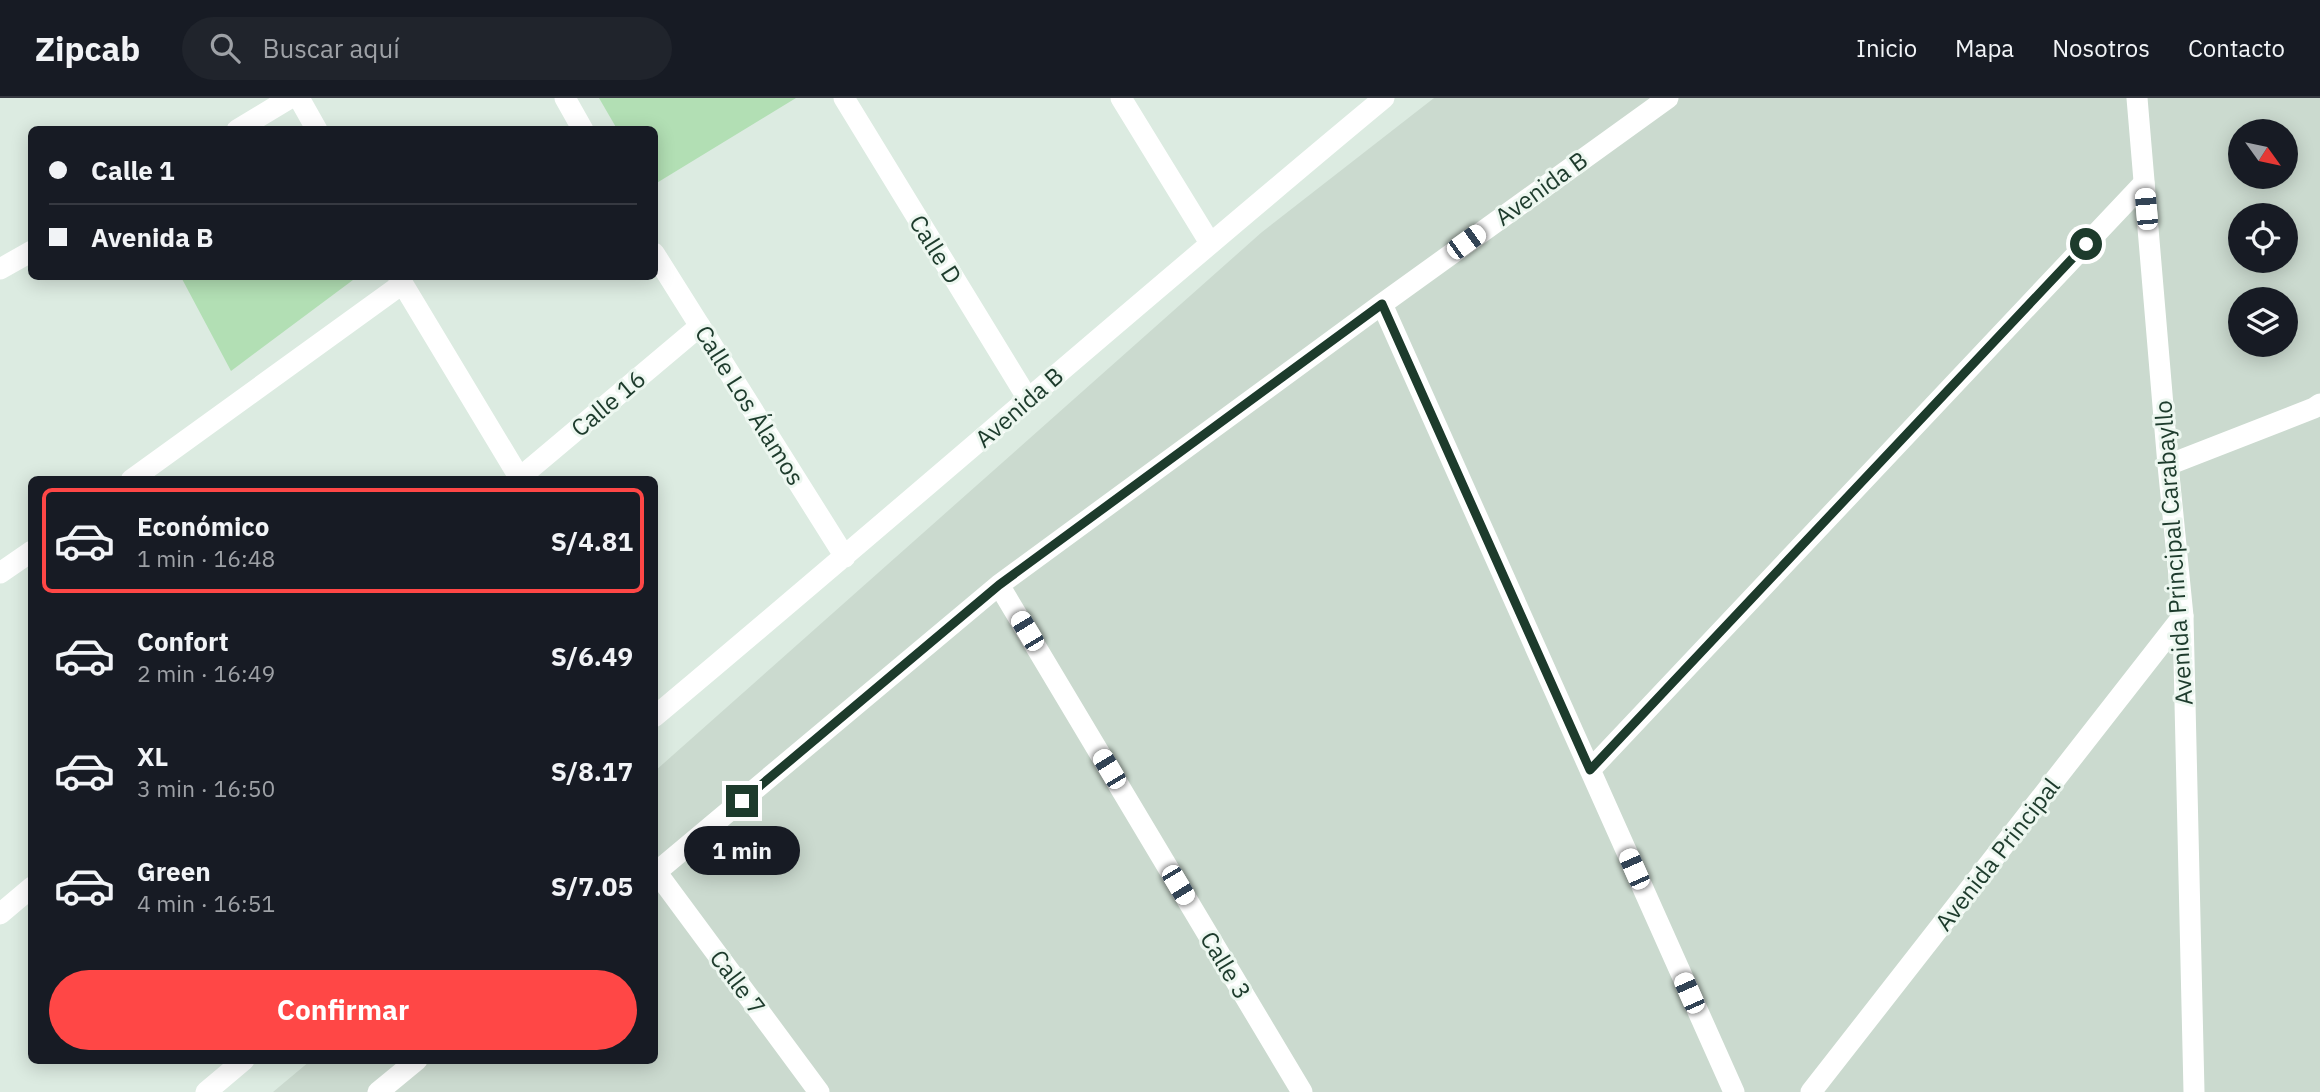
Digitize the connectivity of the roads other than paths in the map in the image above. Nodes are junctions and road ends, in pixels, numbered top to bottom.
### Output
1 (290, 98) edge
2 (299, 98) edge
3 (565, 98) edge
4 (844, 98) edge
5 (1121, 98) edge
6 (1384, 98) edge
7 (1668, 98) edge
8 (2137, 98) edge
9 (244, 126) edge
10 (315, 126) edge
11 (581, 126) edge
12 (2144, 183) junction
13 (1210, 243) junction
14 (28, 253) edge
15 (658, 259) edge
16 (0, 270) edge
17 (400, 280) edge
18 (1382, 304) junction
19 (700, 326) junction
20 (1028, 399) junction
21 (2320, 404) edge
22 (2168, 466) junction
23 (136, 476) edge
24 (517, 476) edge
25 (520, 476) edge
26 (28, 554) edge
27 (845, 557) junction
28 (0, 573) edge
29 (999, 585) junction
30 (2183, 616) junction
31 (658, 714) edge
32 (1590, 770) junction
33 (658, 872) edge
34 (658, 877) edge
35 (28, 890) edge
36 (0, 914) edge
37 (239, 1064) edge
38 (413, 1064) edge
39 (391, 1088) edge
40 (206, 1092) edge
41 (819, 1092) edge
42 (1302, 1092) edge
43 (1734, 1092) edge
44 (1811, 1092) edge
45 (2193, 1092) edge

1 - 9 street
2 - 10 street
3 - 11 street
4 - 20 street, Calle D
5 - 13 street
6 - 13 street, Avenida B
7 - 18 street, Avenida B
8 - 12 street, Avenida Principal Carabayllo
12 - 22 street, Avenida Principal Carabayllo
12 - 32 street
13 - 20 street, Avenida B
14 - 16 street
15 - 19 street, Calle Los Álamos
17 - 23 street
17 - 24 street
18 - 29 street, Avenida B
18 - 32 street
19 - 25 street, Calle 16
19 - 27 street, Calle Los Álamos
20 - 27 street, Avenida B
21 - 22 street
22 - 30 street, Avenida Principal Carabayllo
26 - 28 street
27 - 31 street, Avenida B
29 - 33 street, Avenida B
29 - 42 street, Calle 3
30 - 44 street, Avenida Principal
30 - 45 street, Avenida Principal Carabayllo
32 - 43 street
34 - 41 street, Calle 7
35 - 36 street
37 - 40 street
38 - 39 street

